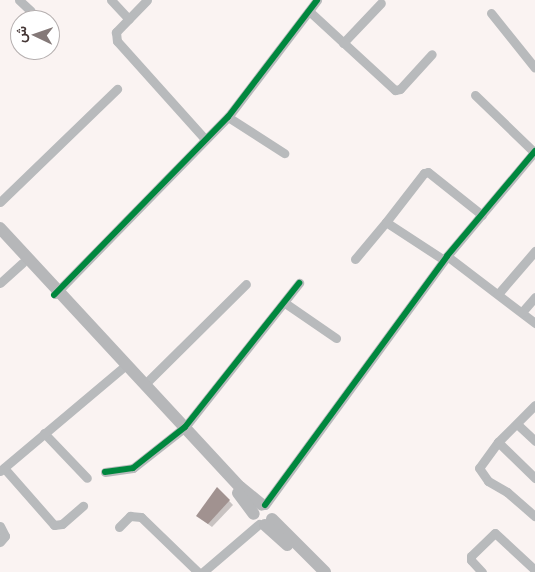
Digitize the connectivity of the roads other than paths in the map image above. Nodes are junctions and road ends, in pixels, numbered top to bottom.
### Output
1 (19, 0) edge
2 (111, 0) edge
3 (147, 0) edge
4 (317, 0) edge
5 (381, 3) dead end
6 (30, 10) edge
7 (309, 11) junction
8 (491, 13) dead end
9 (129, 19) junction
10 (343, 43) junction
11 (432, 54) dead end
12 (535, 68) edge
13 (117, 89) dead end
14 (475, 95) dead end
15 (228, 117) junction
16 (206, 139) junction
17 (534, 152) edge
18 (284, 153) dead end
19 (0, 202) edge
20 (482, 215) junction
21 (386, 222) junction
22 (0, 236) edge
23 (535, 251) edge
24 (446, 258) junction
25 (355, 259) dead end
26 (22, 263) junction
27 (0, 283) edge
28 (299, 283) dead end
29 (246, 284) dead end
30 (56, 293) junction
31 (498, 294) junction
32 (535, 298) edge
33 (285, 303) junction
34 (522, 312) junction
35 (535, 323) edge
36 (336, 338) dead end
37 (125, 366) junction
38 (145, 384) junction
39 (535, 406) edge
40 (517, 424) junction
41 (183, 429) junction
42 (44, 433) junction
43 (535, 441) edge
44 (498, 442) junction
45 (2, 469) edge
46 (105, 472) dead end
47 (87, 478) dead end
48 (535, 478) edge
49 (83, 506) dead end
50 (261, 516) junction
51 (535, 516) edge
52 (0, 526) edge
53 (119, 527) dead end
54 (0, 542) edge
55 (535, 570) edge
56 (198, 572) edge
57 (203, 572) edge
58 (316, 572) edge
59 (325, 572) edge
60 (482, 572) edge

1 - 6 street
2 - 9 street
3 - 9 street
4 - 7 street
5 - 10 street
7 - 10 street
7 - 15 street
8 - 12 street
9 - 16 street
10 - 11 street
13 - 19 street
14 - 17 street
15 - 16 street
15 - 18 street
16 - 30 street
17 - 20 street
20 - 21 street
20 - 24 street
21 - 24 street
21 - 25 street
22 - 26 highway
22 - 30 highway
23 - 31 street
24 - 31 street
24 - 50 street
26 - 27 street
26 - 30 highway
28 - 33 street
29 - 38 street
30 - 37 highway
31 - 34 street
32 - 34 street
33 - 36 street
33 - 41 street
34 - 35 street
37 - 38 highway
37 - 41 highway
37 - 42 street
38 - 41 highway
39 - 40 street
40 - 43 street
40 - 44 street
41 - 46 street
41 - 50 highway
42 - 45 street
42 - 47 street
44 - 48 street
44 - 51 street
45 - 49 street
50 - 57 street
50 - 58 highway
50 - 59 highway
52 - 54 street
53 - 56 street
55 - 60 street

